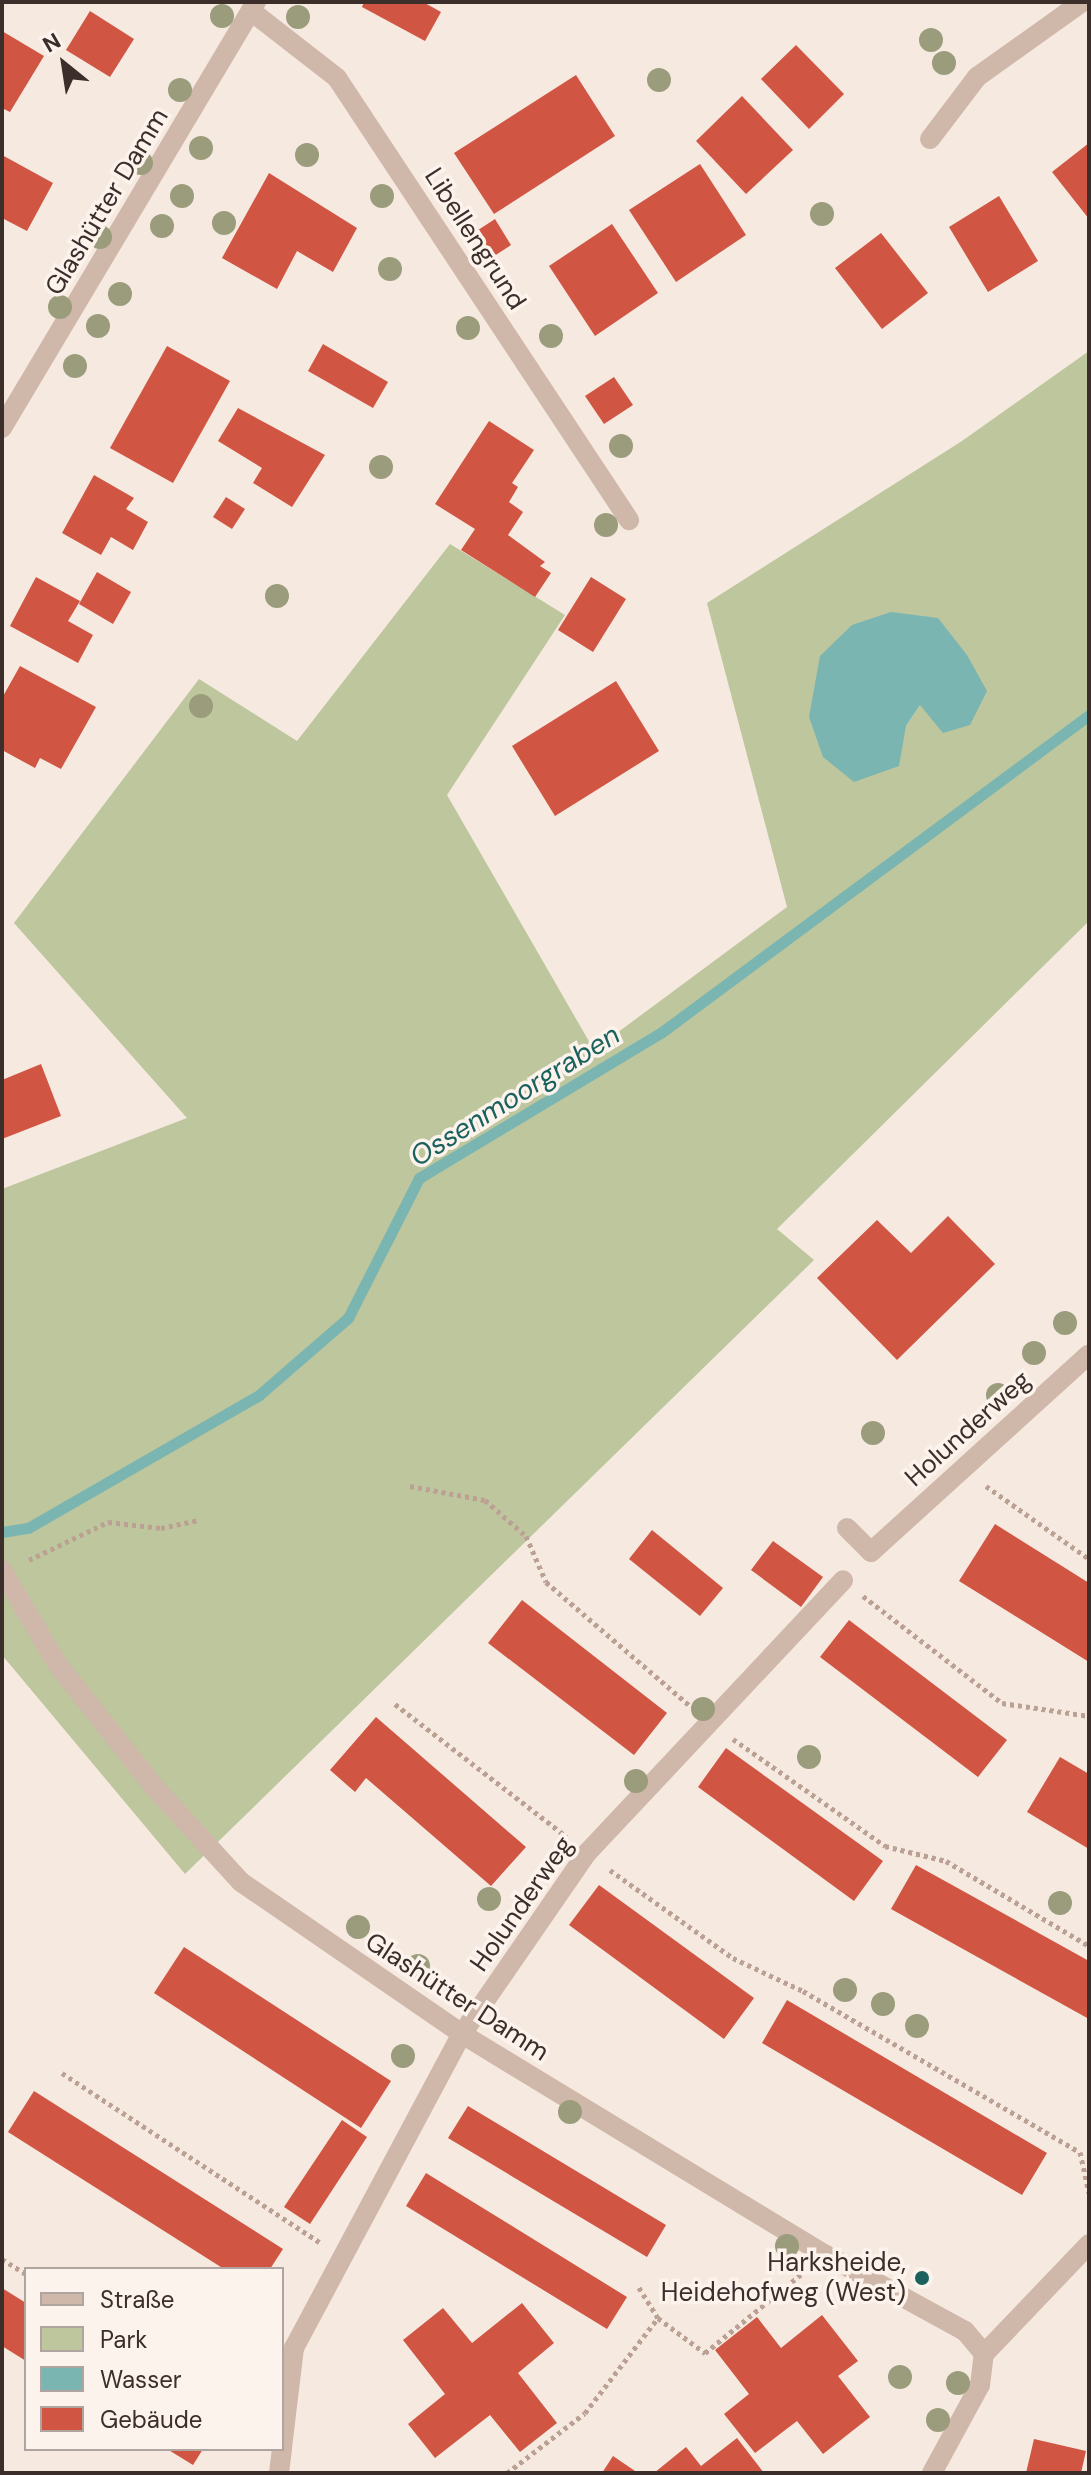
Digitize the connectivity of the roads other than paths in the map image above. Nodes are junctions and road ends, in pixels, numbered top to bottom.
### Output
1 (1082, 2) edge
2 (254, 6) edge
3 (930, 139) dead end
4 (2, 428) edge
5 (629, 520) dead end
6 (1089, 1354) edge
7 (847, 1528) dead end
8 (3, 1571) edge
9 (843, 1580) road end
10 (462, 2034) junction
11 (1089, 2244) edge
12 (984, 2354) junction
13 (284, 2431) edge
14 (282, 2451) edge
15 (279, 2473) edge
16 (932, 2473) edge

1 - 3 street
2 - 4 street, Glashütter Damm
2 - 5 street, Libellengrund
6 - 7 street, Holunderweg
8 - 10 street, Glashütter Damm
9 - 10 street, Holunderweg
10 - 12 street, Glashütter Damm
10 - 13 street, Holunderweg
11 - 12 street
12 - 16 street
14 - 15 street, Holunderweg

